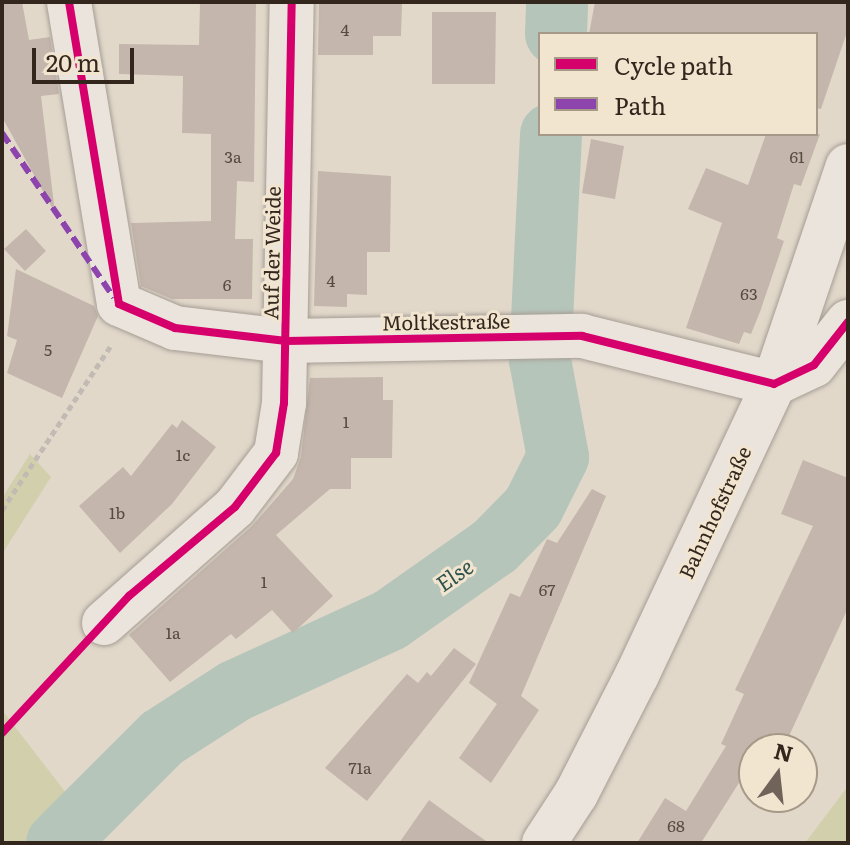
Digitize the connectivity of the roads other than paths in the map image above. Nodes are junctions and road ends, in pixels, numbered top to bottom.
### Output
1 (69, 2) edge
2 (292, 2) edge
3 (848, 166) edge
4 (848, 322) edge
5 (286, 341) junction
6 (774, 384) junction
7 (104, 623) dead end
8 (544, 843) edge

1 - 5 street, Moltkestraße
2 - 5 street, Auf der Weide
3 - 6 street, Bahnhofstraße
4 - 6 street
5 - 6 street, Moltkestraße
5 - 7 street, Auf der Weide
6 - 8 street, Bahnhofstraße

